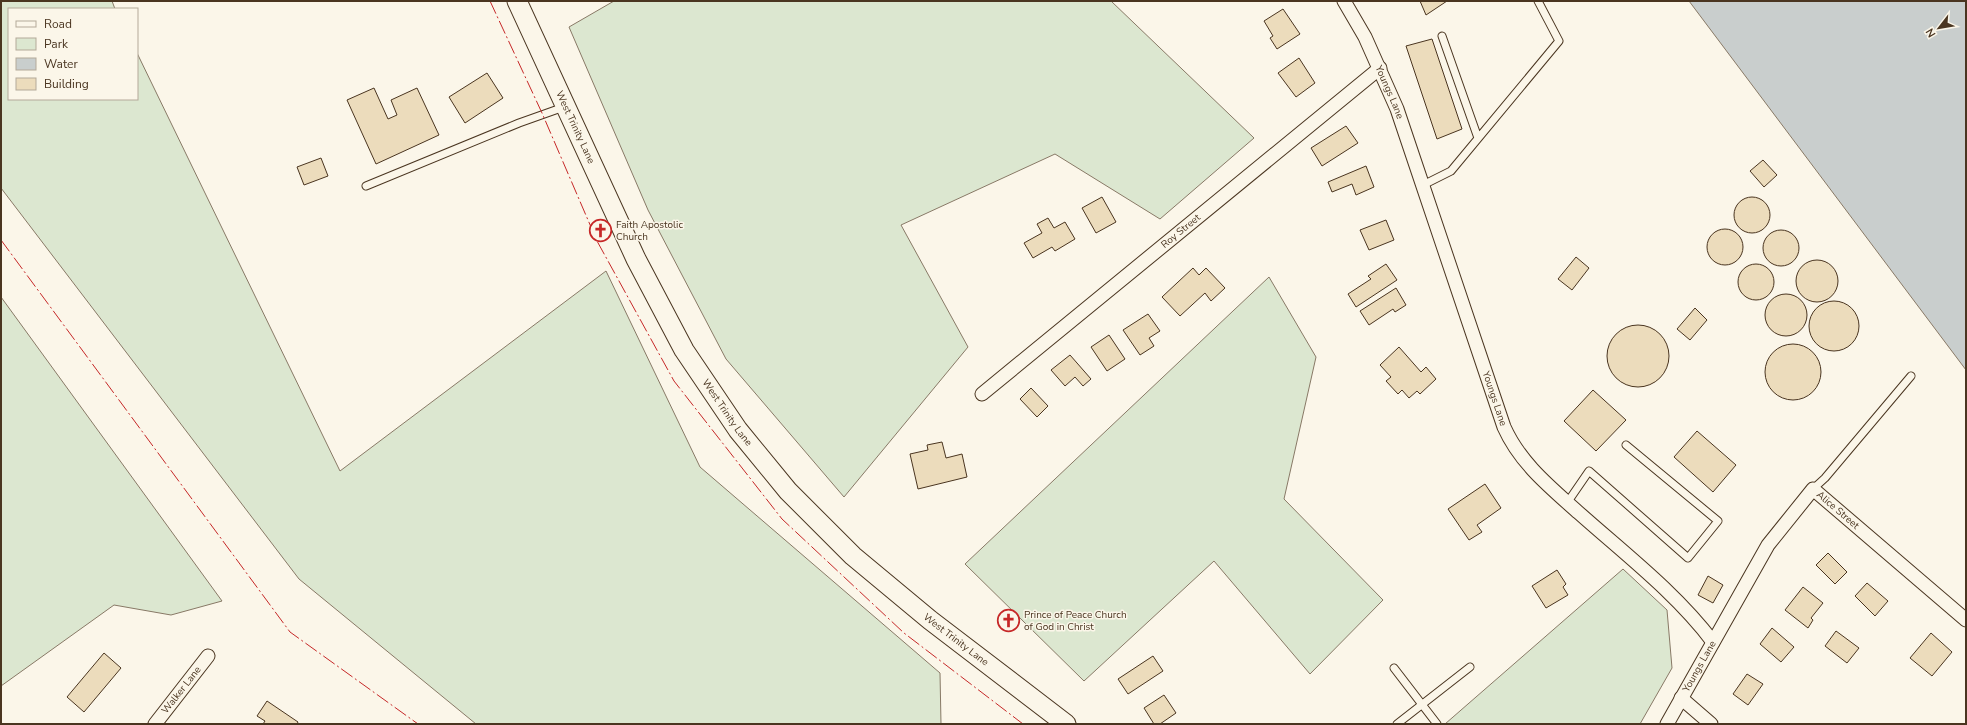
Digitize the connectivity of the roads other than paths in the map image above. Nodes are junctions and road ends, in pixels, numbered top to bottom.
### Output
1 (517, 1) edge
2 (1344, 1) edge
3 (1538, 1) edge
4 (1442, 36) dead end
5 (1380, 68) junction
6 (566, 106) junction
7 (1478, 138) junction
8 (1423, 185) junction
9 (366, 186) dead end
10 (1911, 376) dead end
11 (982, 394) dead end
12 (1626, 445) dead end
13 (1813, 489) junction
14 (1567, 502) junction
15 (1966, 620) edge
16 (1713, 642) junction
17 (208, 656) dead end
18 (1470, 667) dead end
19 (1394, 668) dead end
20 (1681, 698) junction
21 (1422, 705) junction
22 (155, 724) edge
23 (1066, 724) edge
24 (1397, 724) edge
25 (1437, 724) edge
26 (1667, 724) edge
27 (1711, 724) edge

1 - 6 main road, West Trinity Lane
2 - 5 street, Youngs Lane
3 - 7 lane
4 - 7 lane
5 - 8 street, Youngs Lane
5 - 11 street, Roy Street
6 - 9 lane
6 - 23 main road, West Trinity Lane
7 - 8 lane
8 - 14 street, Youngs Lane
10 - 13 lane
12 - 14 lane
13 - 15 street, Alice Street
13 - 16 street, Alice Street
14 - 16 street, Youngs Lane
16 - 20 street, Youngs Lane
17 - 22 street, Walker Lane
18 - 21 lane
19 - 21 lane
20 - 26 street, Youngs Lane
20 - 27 street
21 - 24 lane
21 - 25 lane

